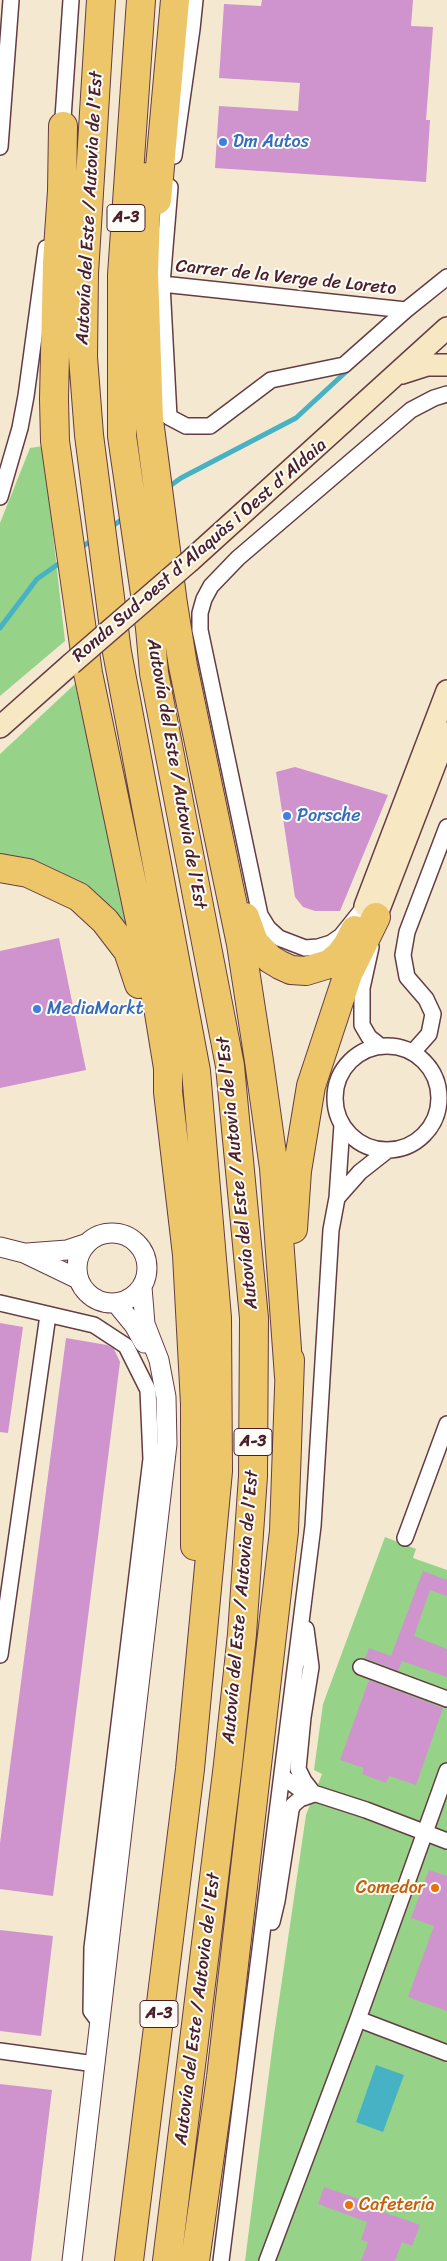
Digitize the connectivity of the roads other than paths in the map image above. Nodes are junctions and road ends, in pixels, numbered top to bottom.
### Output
1 (11, 0) edge
2 (71, 0) edge
3 (101, 0) edge
4 (141, 0) edge
5 (158, 0) edge
6 (175, 0) edge
7 (195, 0) edge
8 (62, 126) junction
9 (0, 147) edge
10 (447, 277) edge
11 (162, 284) junction
12 (406, 310) junction
13 (447, 328) edge
14 (146, 338) junction
15 (447, 365) edge
16 (399, 374) junction
17 (447, 394) edge
18 (159, 418) junction
19 (0, 498) edge
20 (80, 668) junction
21 (447, 691) edge
22 (0, 727) edge
23 (447, 733) edge
24 (200, 747) junction
25 (447, 826) edge
26 (0, 868) edge
27 (370, 912) junction
28 (379, 1046) junction
29 (413, 1052) junction
30 (442, 1083) edge
31 (168, 1092) junction
32 (447, 1116) edge
33 (433, 1124) junction
34 (342, 1125) junction
35 (388, 1150) junction
36 (337, 1198) junction
37 (85, 1244) junction
38 (0, 1247) edge
39 (24, 1253) junction
40 (78, 1279) junction
41 (142, 1287) junction
42 (0, 1303) edge
43 (116, 1303) junction
44 (48, 1315) junction
45 (289, 1377) junction
46 (166, 1397) junction
47 (447, 1424) edge
48 (405, 1538) dead end
49 (303, 1616) junction
50 (0, 1655) edge
51 (361, 1667) dead end
52 (447, 1699) edge
53 (447, 1771) edge
54 (283, 1777) junction
55 (314, 1794) junction
56 (425, 1833) junction
57 (447, 1841) edge
58 (173, 1896) junction
59 (256, 1983) junction
60 (358, 2019) junction
61 (100, 2024) junction
62 (0, 2051) edge
63 (447, 2053) edge
64 (95, 2064) junction
65 (72, 2261) edge
66 (129, 2261) edge
67 (167, 2261) edge
68 (195, 2261) edge
69 (220, 2261) edge
70 (267, 2261) edge

1 - 9 street
2 - 8 street
3 - 58 highway, Autovía del Este / Autovia de l'Est / A-3
4 - 67 highway, Autovía del Este / Autovia de l'Est / A-3
5 - 14 highway
6 - 14 highway
7 - 11 street
8 - 19 street
8 - 20 highway
10 - 12 street
11 - 12 street, Carrer de la Verge de Loreto
11 - 18 street
12 - 18 street
13 - 16 main road, Ronda Sud-oest d'Alaquàs i Oest d'Aldaia
14 - 18 highway
15 - 16 main road, Ronda Sud-oest d'Alaquàs i Oest d'Aldaia
16 - 20 main road, Ronda Sud-oest d'Alaquàs i Oest d'Aldaia, bridge
17 - 27 street
18 - 24 highway
20 - 22 main road, Ronda Sud-oest d'Alaquàs i Oest d'Aldaia
20 - 31 highway
21 - 27 main road
23 - 27 main road
24 - 27 highway
24 - 45 highway
25 - 29 street
26 - 31 highway
27 - 28 street
27 - 45 highway
28 - 29 street
28 - 34 street
29 - 30 street
30 - 33 street
31 - 58 highway
32 - 33 street
33 - 35 street
34 - 35 street
34 - 36 street
35 - 36 street
36 - 49 street
37 - 39 street
37 - 40 street
37 - 41 street
38 - 39 street
39 - 40 street
40 - 43 street
41 - 43 street
41 - 46 street
42 - 44 street
43 - 46 street
44 - 50 street
44 - 61 street
45 - 68 highway
46 - 61 street
47 - 48 street
49 - 54 street
49 - 55 street
51 - 52 street
53 - 56 street
54 - 55 street
54 - 59 street
55 - 56 street
55 - 59 street
56 - 57 street
56 - 60 street
58 - 66 highway, Autovía del Este / Autovia de l'Est / A-3
59 - 69 street
60 - 63 street
60 - 70 street
61 - 64 street
62 - 64 street
64 - 65 street

